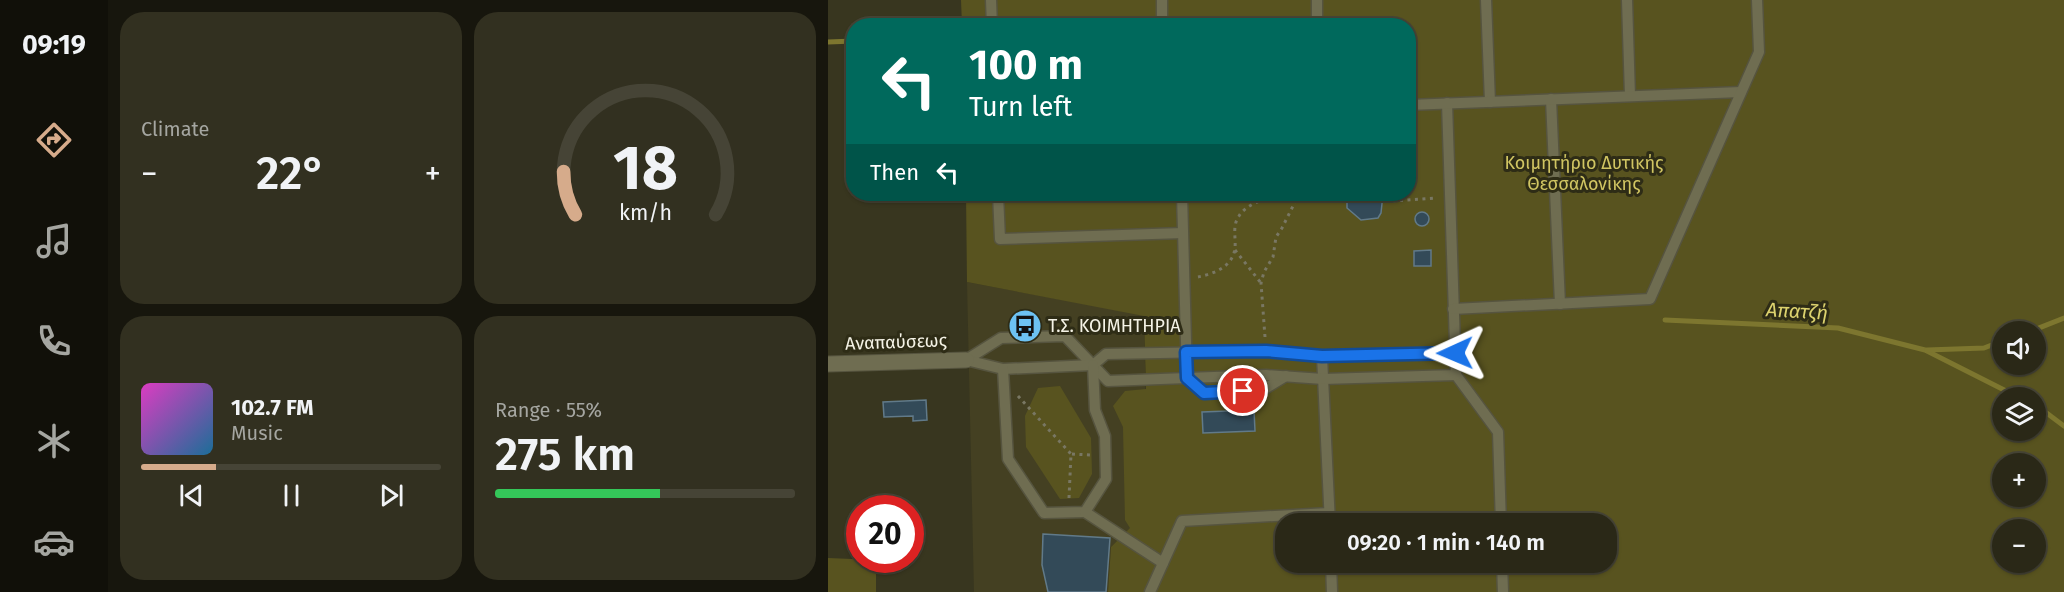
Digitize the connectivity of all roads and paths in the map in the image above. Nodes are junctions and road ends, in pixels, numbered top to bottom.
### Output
1 (991, 0) edge
2 (1162, 0) edge
3 (1317, 0) edge
4 (1486, 0) edge
5 (1627, 0) edge
6 (1757, 0) edge
7 (992, 18) edge
8 (1162, 18) edge
9 (1317, 18) edge
10 (1742, 92) junction
11 (1630, 96) junction
12 (1551, 99) junction
13 (1490, 102) junction
14 (1446, 103) junction
15 (1416, 105) edge
16 (1450, 198) junction
17 (1416, 200) edge
18 (998, 201) edge
19 (1182, 201) edge
20 (1262, 201) edge
21 (1296, 201) edge
22 (1183, 233) junction
23 (1235, 249) junction
24 (1184, 280) junction
25 (1261, 283) junction
26 (1560, 304) junction
27 (1453, 309) junction
28 (1266, 351) junction
29 (1186, 352) junction
30 (1455, 353) junction
31 (1322, 356) junction
32 (966, 360) junction
33 (828, 364) edge
34 (1093, 365) junction
35 (1003, 369) junction
36 (1456, 375) junction
37 (1286, 376) junction
38 (1187, 378) junction
39 (1323, 380) junction
40 (1004, 382) junction
41 (1071, 454) junction
42 (1106, 456) junction
43 (1085, 512) junction
44 (1070, 513) junction
45 (1329, 513) edge
46 (1501, 513) edge
47 (1275, 519) edge
48 (1163, 563) junction
49 (1331, 573) edge
50 (1502, 573) edge
51 (1150, 592) edge
52 (1332, 592) edge
53 (1503, 592) edge

1 - 7 lane
2 - 8 lane
3 - 9 lane
4 - 13 lane
5 - 11 lane
6 - 10 lane
10 - 11 lane
10 - 26 lane
11 - 12 lane
12 - 13 lane
12 - 26 lane
13 - 14 lane
14 - 15 lane
14 - 16 lane
16 - 17 path
16 - 27 lane
18 - 22 lane
19 - 22 lane
20 - 23 path
21 - 25 path
22 - 24 lane
23 - 24 path
23 - 25 path
24 - 29 lane
25 - 28 path
26 - 27 lane
27 - 30 lane
28 - 29 lane
28 - 31 lane
29 - 34 lane
29 - 38 lane
30 - 31 lane
30 - 36 lane
31 - 39 lane
32 - 33 street, Αναπαύσεως
32 - 34 lane
32 - 35 lane
34 - 35 lane
34 - 38 lane
34 - 42 lane
35 - 40 lane
36 - 39 lane
36 - 46 lane
37 - 38 lane
37 - 38 lane
37 - 39 lane
39 - 45 lane
40 - 41 path
40 - 44 lane
41 - 42 path
41 - 44 path
42 - 43 lane
43 - 44 lane
43 - 48 lane
47 - 48 lane
48 - 51 lane
49 - 52 lane
50 - 53 lane

